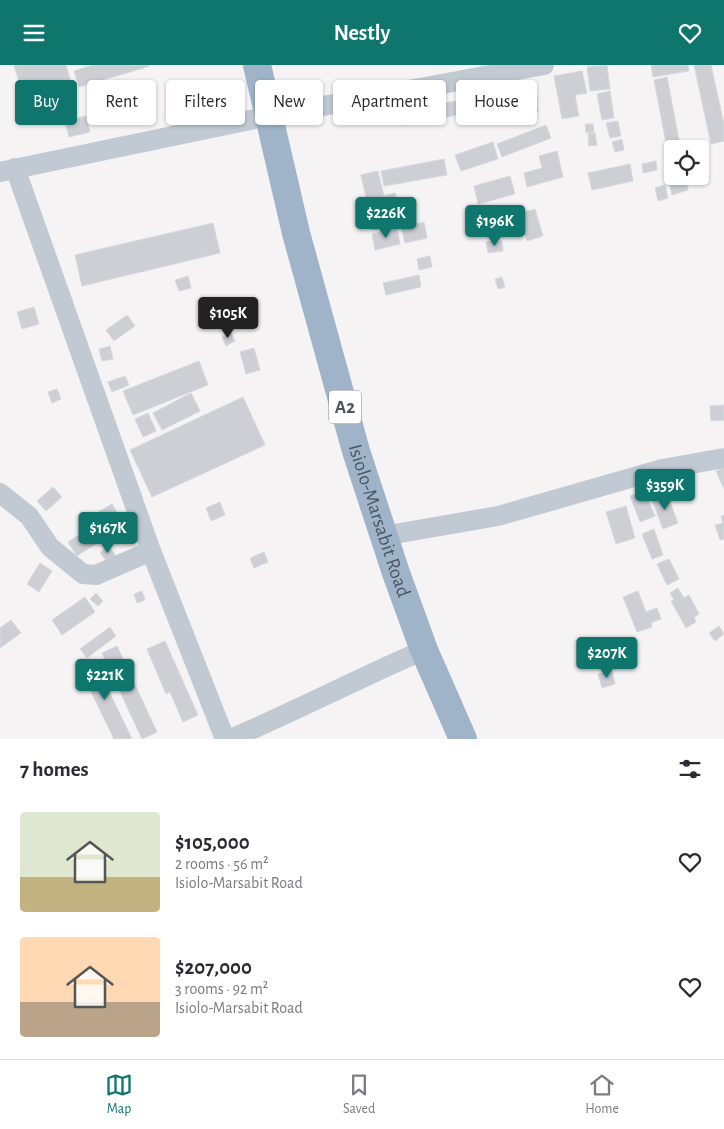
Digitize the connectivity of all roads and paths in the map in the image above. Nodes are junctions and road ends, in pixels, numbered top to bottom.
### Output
1 (257, 65) edge
2 (544, 65) edge
3 (261, 80) edge
4 (323, 106) edge
5 (255, 119) edge
6 (271, 125) edge
7 (8, 170) edge
8 (724, 458) edge
9 (0, 493) edge
10 (383, 536) junction
11 (151, 551) junction
12 (424, 650) junction
13 (225, 739) edge
14 (230, 739) edge
15 (463, 739) edge

1 - 3 highway, Isiolo-Marsabit Road / A2
2 - 4 street
5 - 7 street
6 - 10 highway, Isiolo-Marsabit Road / A2
7 - 11 street
8 - 10 street
9 - 11 street
10 - 12 highway, Isiolo-Marsabit Road / A2
11 - 13 street
12 - 14 street
12 - 15 highway, Isiolo-Marsabit Road / A2

